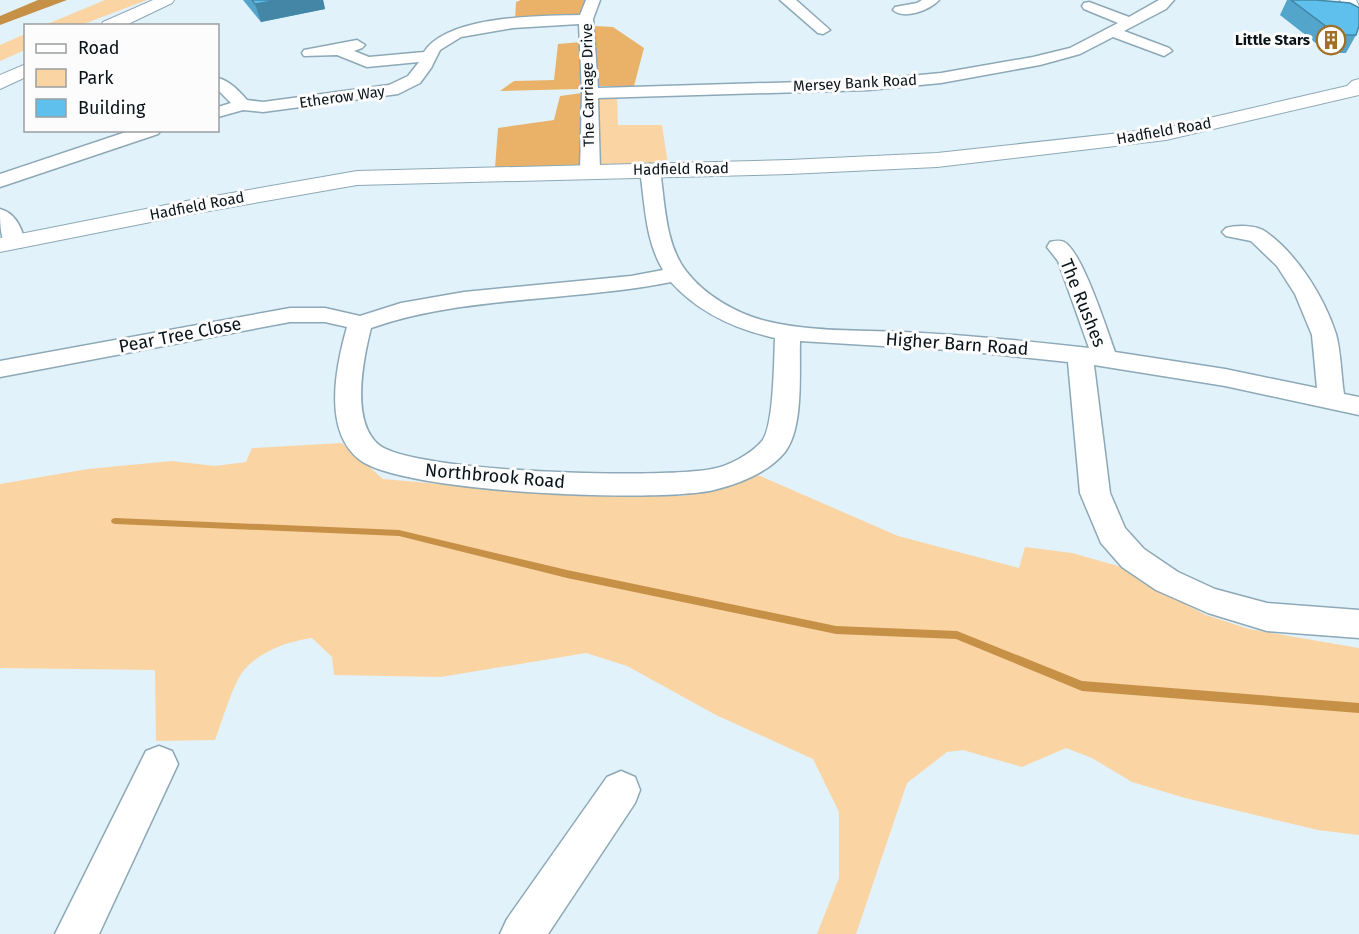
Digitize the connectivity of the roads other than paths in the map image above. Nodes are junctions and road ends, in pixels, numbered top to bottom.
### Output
1 (166, 0) edge
2 (593, 0) edge
3 (787, 0) edge
4 (932, 0) edge
5 (1167, 0) edge
6 (1348, 0) edge
7 (1089, 6) dead end
8 (900, 10) dead end
9 (586, 19) junction
10 (1132, 23) junction
11 (1359, 23) edge
12 (113, 24) edge
13 (823, 30) dead end
14 (1113, 32) junction
15 (365, 43) dead end
16 (339, 50) junction
17 (1164, 51) dead end
18 (310, 53) dead end
19 (428, 56) junction
20 (24, 70) edge
21 (0, 83) edge
22 (219, 84) edge
23 (1357, 89) edge
24 (590, 93) junction
25 (243, 105) junction
26 (219, 112) edge
27 (146, 132) edge
28 (650, 170) junction
29 (590, 171) junction
30 (0, 181) edge
31 (0, 215) edge
32 (1233, 232) dead end
33 (7, 244) edge
34 (1058, 247) dead end
35 (675, 274) junction
36 (360, 324) junction
37 (788, 333) junction
38 (1093, 358) junction
39 (0, 369) edge
40 (1331, 399) junction
41 (1359, 406) edge
42 (1359, 624) edge
43 (159, 764) dead end
44 (621, 790) dead end
45 (77, 934) edge
46 (522, 934) edge

1 - 12 street
2 - 9 street, The Carriage Drive
3 - 13 street
4 - 8 street
5 - 10 street, Mersey Bank Road
6 - 11 street
7 - 10 street
9 - 19 street, Etherow Way
9 - 24 street, The Carriage Drive
10 - 14 street, Mersey Bank Road
14 - 17 street
14 - 24 street, Mersey Bank Road
15 - 16 street
16 - 18 street
16 - 19 street
19 - 25 street, Etherow Way
20 - 21 street
22 - 25 street
23 - 28 street, Hadfield Road
24 - 29 street, The Carriage Drive
25 - 26 street, Etherow Way
27 - 30 street
28 - 29 street, Hadfield Road
28 - 35 street, Higher Barn Road
29 - 33 street, Hadfield Road
31 - 33 street
32 - 40 street
34 - 38 street, The Rushes
35 - 36 street
35 - 37 street, Higher Barn Road
36 - 37 street, Northbrook Road
36 - 39 street, Pear Tree Close
37 - 38 street, Higher Barn Road
38 - 40 street, Higher Barn Road
38 - 42 street, The Rushes
40 - 41 street, Higher Barn Road
43 - 45 street
44 - 46 street

